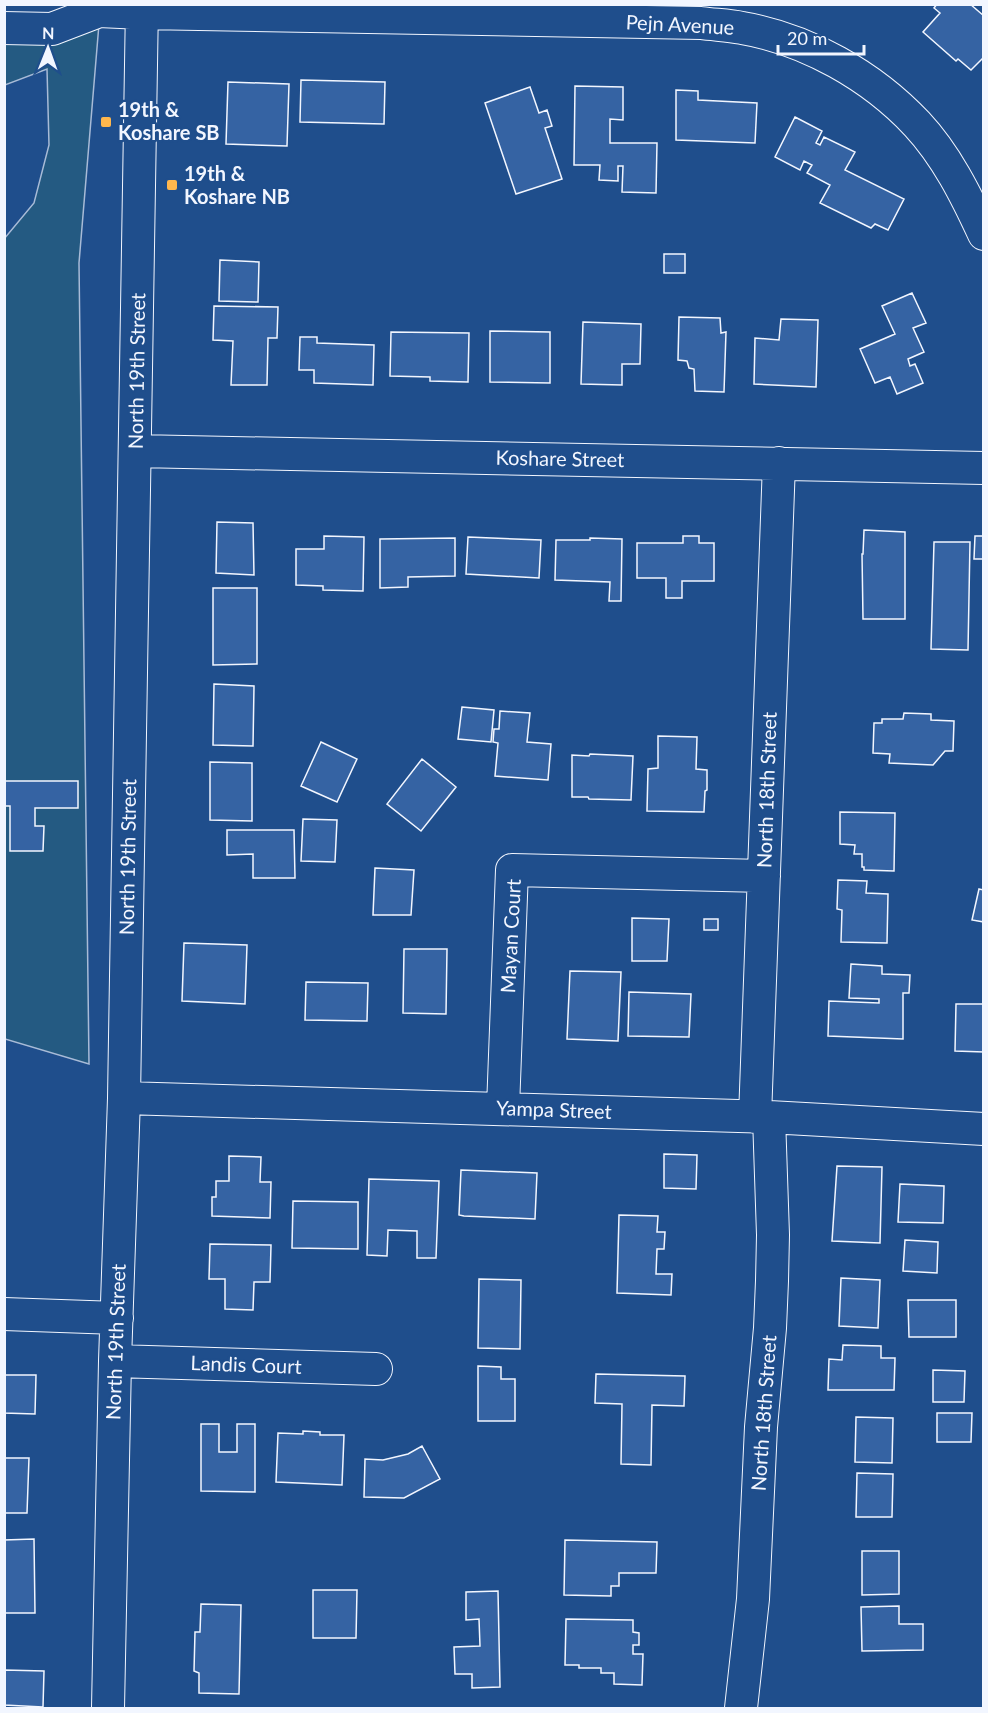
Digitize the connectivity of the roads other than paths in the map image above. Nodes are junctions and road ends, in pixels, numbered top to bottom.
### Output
1 (142, 9) edge
2 (4, 28) edge
3 (984, 234) edge
4 (136, 451) junction
5 (778, 463) junction
6 (984, 468) edge
7 (764, 876) junction
8 (124, 1098) junction
9 (503, 1108) junction
10 (762, 1117) junction
11 (984, 1129) edge
12 (4, 1314) edge
13 (117, 1318) junction
14 (115, 1361) junction
15 (376, 1369) dead end
16 (108, 1708) edge
17 (741, 1708) edge

1 - 2 street, Pejn Avenue
1 - 3 street, Pejn Avenue
1 - 4 street, North 19th Street
4 - 5 street, Koshare Street
4 - 8 street, North 19th Street
5 - 6 street, Koshare Street
5 - 7 street, North 18th Street
7 - 9 street, Mayan Court
7 - 10 street, North 18th Street
8 - 9 street, Yampa Street
8 - 13 street, North 19th Street
9 - 10 street, Yampa Street
10 - 11 street, Yampa Street
10 - 17 street, North 18th Street
12 - 13 street
13 - 14 street, North 19th Street
14 - 15 street, Landis Court
14 - 16 street, North 19th Street

